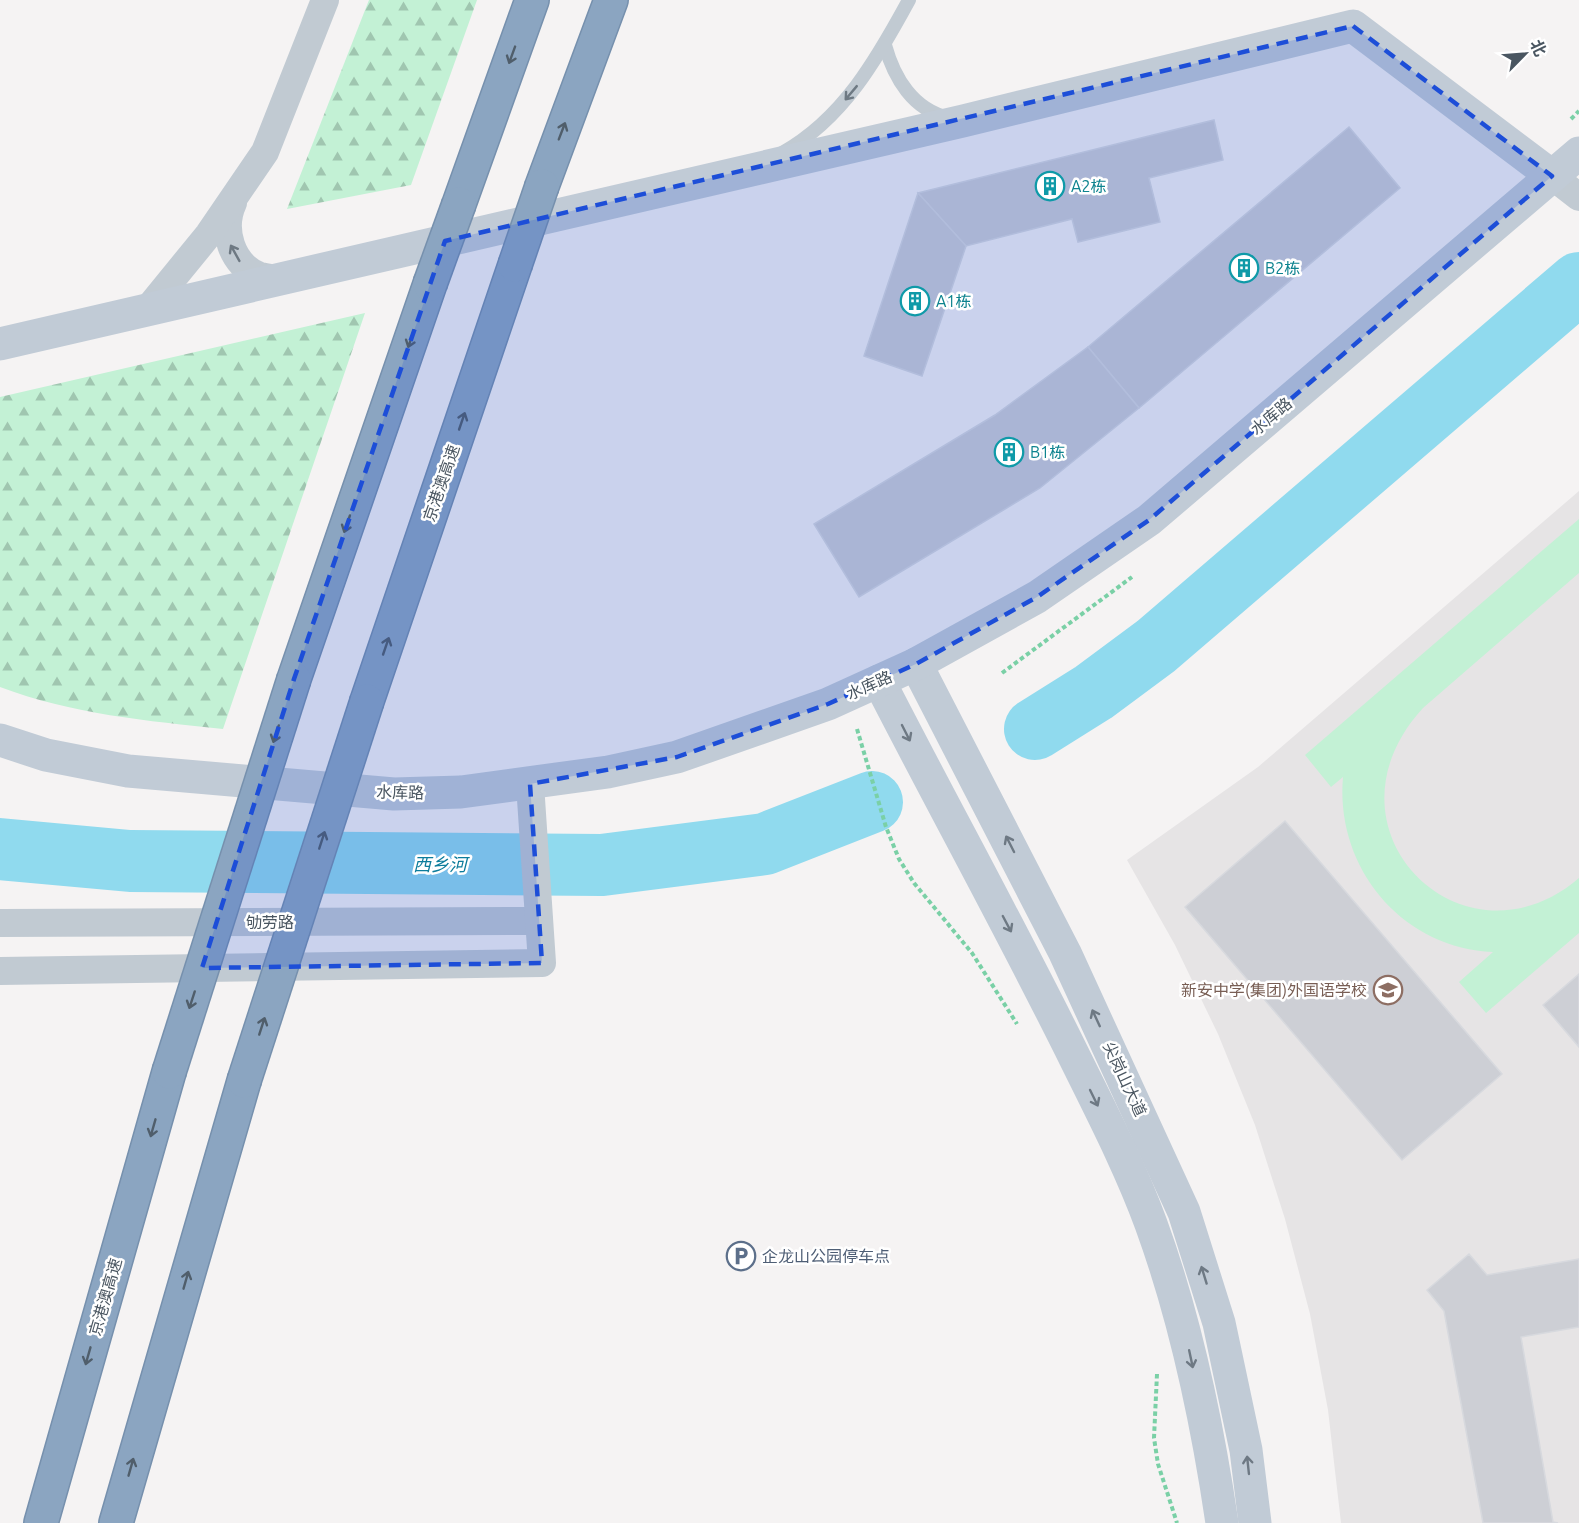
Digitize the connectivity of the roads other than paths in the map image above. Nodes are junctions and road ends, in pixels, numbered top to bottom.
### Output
1 (325, 0) edge
2 (532, 0) edge
3 (611, 0) edge
4 (909, 0) edge
5 (885, 45) junction
6 (963, 121) junction
7 (1579, 153) edge
8 (755, 168) junction
9 (1552, 176) junction
10 (238, 193) junction
11 (1579, 197) edge
12 (284, 280) junction
13 (147, 310) junction
14 (0, 344) edge
15 (916, 664) junction
16 (879, 681) junction
17 (0, 740) edge
18 (530, 784) junction
19 (540, 921) junction
20 (0, 923) edge
21 (0, 971) edge
22 (41, 1523) edge
23 (116, 1523) edge
24 (1222, 1523) edge
25 (1254, 1523) edge

1 - 10 street
2 -> 22 highway, 京港澳高速, bridge
23 -> 3 highway, 京港澳高速, bridge
4 - 5 lane
5 - 6 lane
5 -> 8 lane
6 - 8 main road
6 - 9 main road
7 - 9 main road, 水库路
8 - 12 main road
9 - 11 street
9 - 15 main road, 水库路
12 -> 10 street
10 - 13 street
12 - 13 main road
13 - 14 main road
15 - 16 main road, 水库路
25 -> 15 main road, 尖岗山大道
16 - 18 main road, 水库路
16 -> 24 main road
17 - 18 main road, 水库路
18 - 19 street
19 - 20 street, 劬劳路
19 - 21 street

